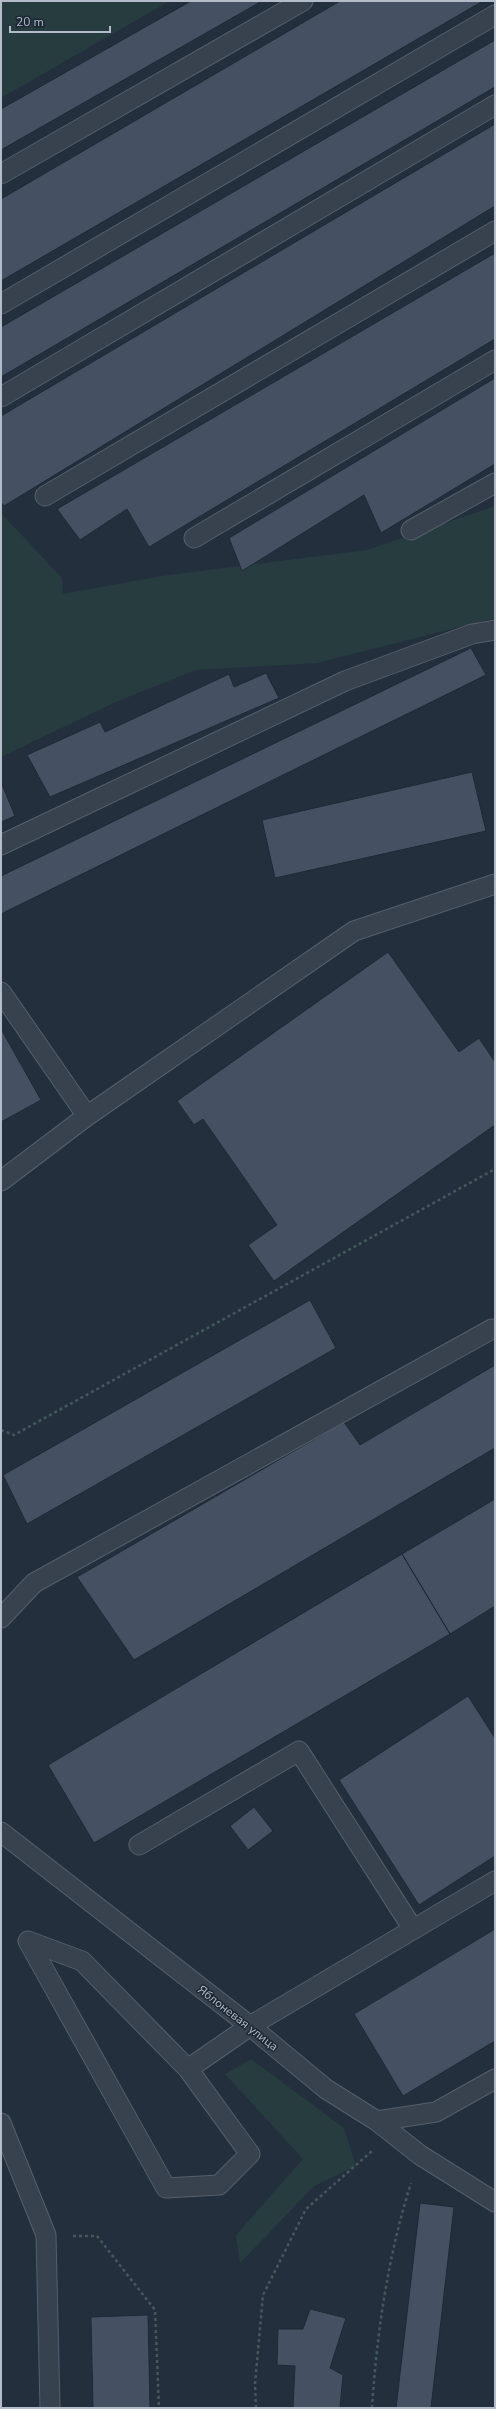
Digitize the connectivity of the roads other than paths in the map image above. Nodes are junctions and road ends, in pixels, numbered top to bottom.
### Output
1 (303, 1) edge
2 (495, 15) edge
3 (495, 105) edge
4 (1, 174) edge
5 (495, 231) edge
6 (1, 304) edge
7 (495, 360) edge
8 (1, 397) edge
9 (495, 484) edge
10 (45, 496) dead end
11 (411, 530) dead end
12 (194, 538) dead end
13 (495, 630) edge
14 (1, 845) edge
15 (492, 890) edge
16 (1, 992) edge
17 (87, 1116) junction
18 (1, 1181) edge
19 (492, 1329) dead end
20 (1, 1618) edge
21 (1, 1832) edge
22 (139, 1846) dead end
23 (495, 1880) edge
24 (413, 1929) junction
25 (250, 2026) junction
26 (188, 2069) junction
27 (495, 2078) edge
28 (377, 2121) junction
29 (1, 2124) edge
30 (495, 2202) edge
31 (50, 2408) edge

1 - 4 lane
2 - 6 lane
3 - 8 lane
5 - 10 lane
7 - 12 lane
9 - 11 lane
13 - 14 lane
15 - 17 lane
16 - 17 lane
17 - 18 lane
19 - 20 lane
21 - 25 lane, Яблоневая улица
22 - 24 lane
23 - 24 lane
24 - 25 lane
25 - 26 lane
25 - 28 lane, Яблоневая улица
26 - 26 lane
27 - 28 lane
28 - 30 lane, Яблоневая улица
29 - 31 lane

